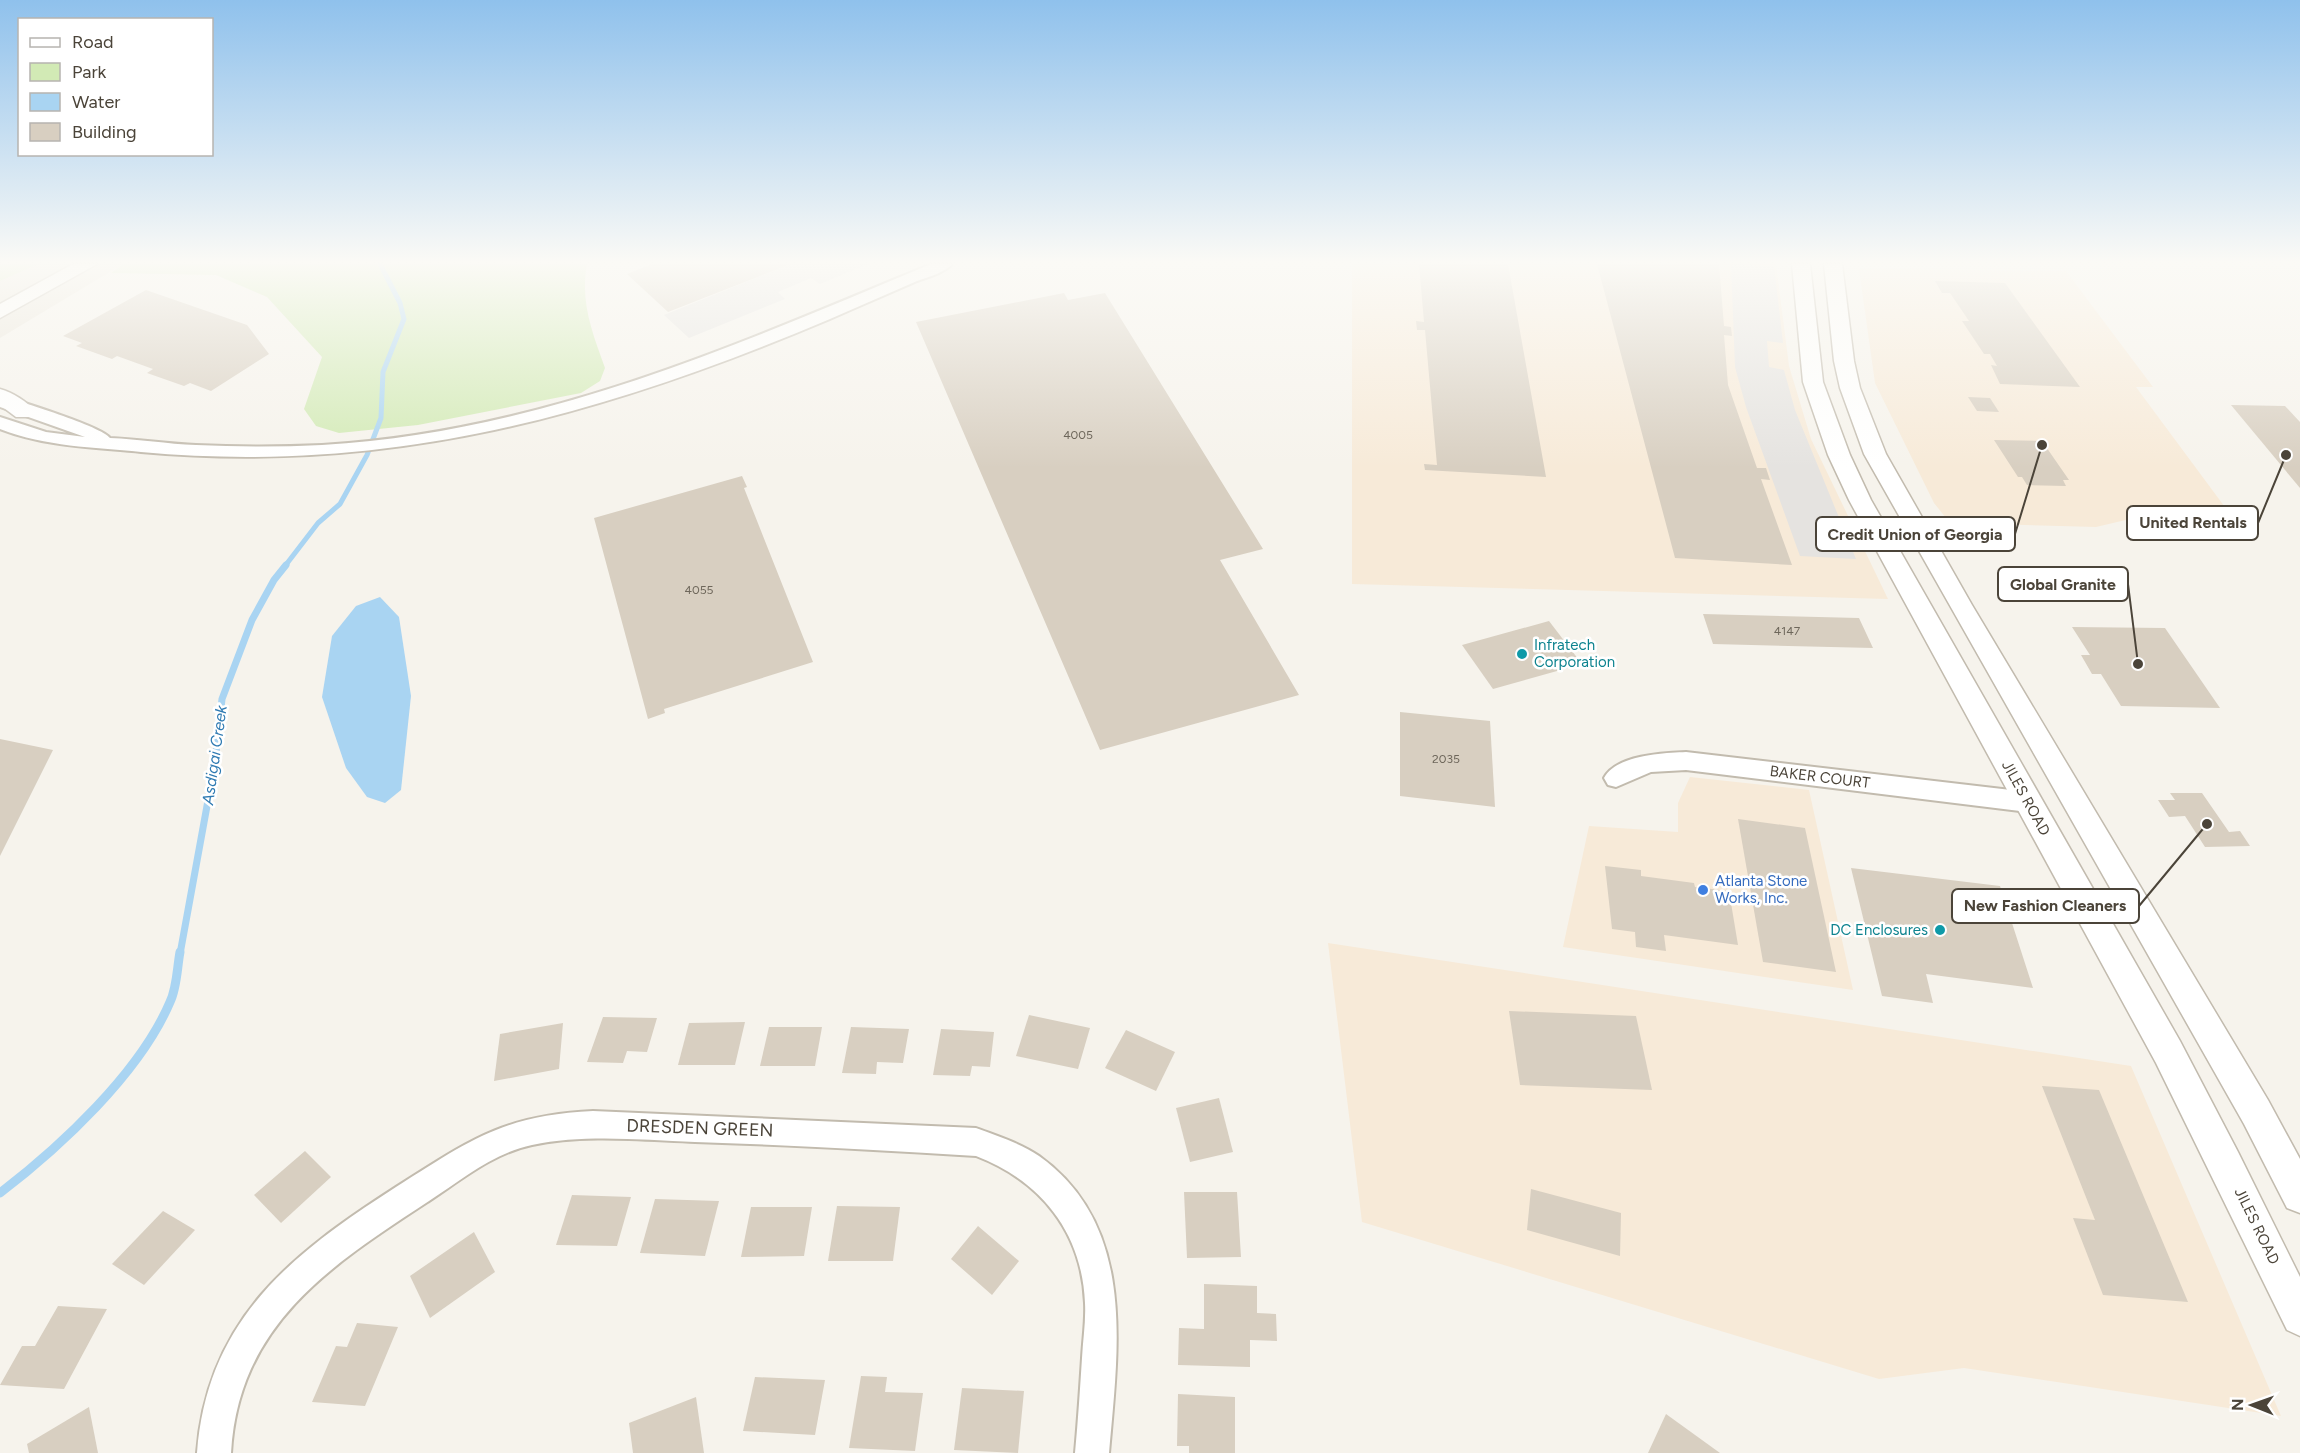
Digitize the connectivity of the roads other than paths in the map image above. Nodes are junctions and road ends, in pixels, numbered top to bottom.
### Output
1 (782, 332) edge
2 (1808, 332) edge
3 (1841, 332) edge
4 (0, 395) edge
5 (0, 401) edge
6 (24, 412) junction
7 (0, 422) edge
8 (110, 443) junction
9 (1616, 778) dead end
10 (2028, 802) junction
11 (2300, 1195) edge
12 (2300, 1317) edge
13 (214, 1453) edge
14 (1092, 1453) edge

1 - 8 street
2 - 10 street, JILES ROAD
3 - 11 street
4 - 6 street
5 - 6 street
6 - 8 street
7 - 8 street
9 - 10 street, BAKER COURT
10 - 12 street, JILES ROAD
13 - 14 street, DRESDEN GREEN

